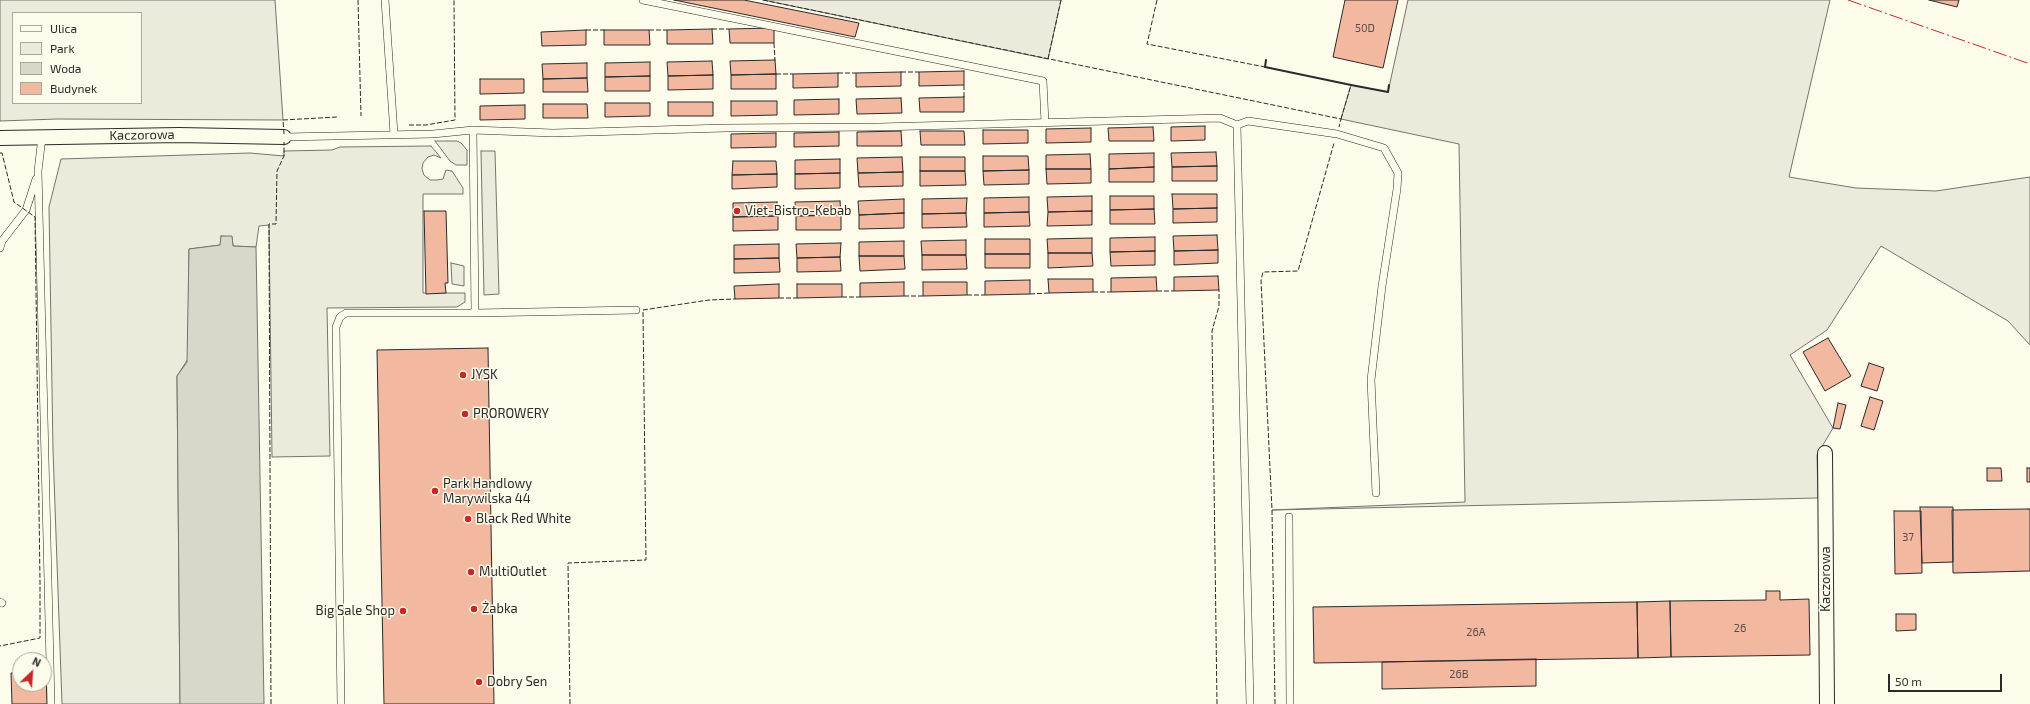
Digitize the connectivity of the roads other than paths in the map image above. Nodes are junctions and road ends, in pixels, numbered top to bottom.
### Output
1 (385, 0) edge
2 (643, 0) edge
3 (1045, 123) junction
4 (1237, 125) junction
5 (473, 130) junction
6 (394, 134) junction
7 (42, 137) junction
8 (284, 137) joint
9 (0, 138) edge
10 (38, 171) junction
11 (1, 243) edge
12 (636, 310) dead end
13 (475, 313) junction
14 (1825, 454) dead end
15 (1376, 493) dead end
16 (1289, 517) dead end
17 (51, 704) edge
18 (341, 704) edge
19 (1250, 704) edge
20 (1290, 704) edge
21 (1827, 704) edge

1 - 6 lane
2 - 3 lane
3 - 4 lane
3 - 5 lane
4 - 15 lane
4 - 19 lane
5 - 6 lane
5 - 13 lane
6 - 8 lane
7 - 8 street, Kaczorowa
7 - 9 street, Kaczorowa
7 - 10 lane
10 - 11 lane
10 - 17 lane
12 - 13 lane
13 - 18 lane
14 - 21 street, Kaczorowa
16 - 20 lane

